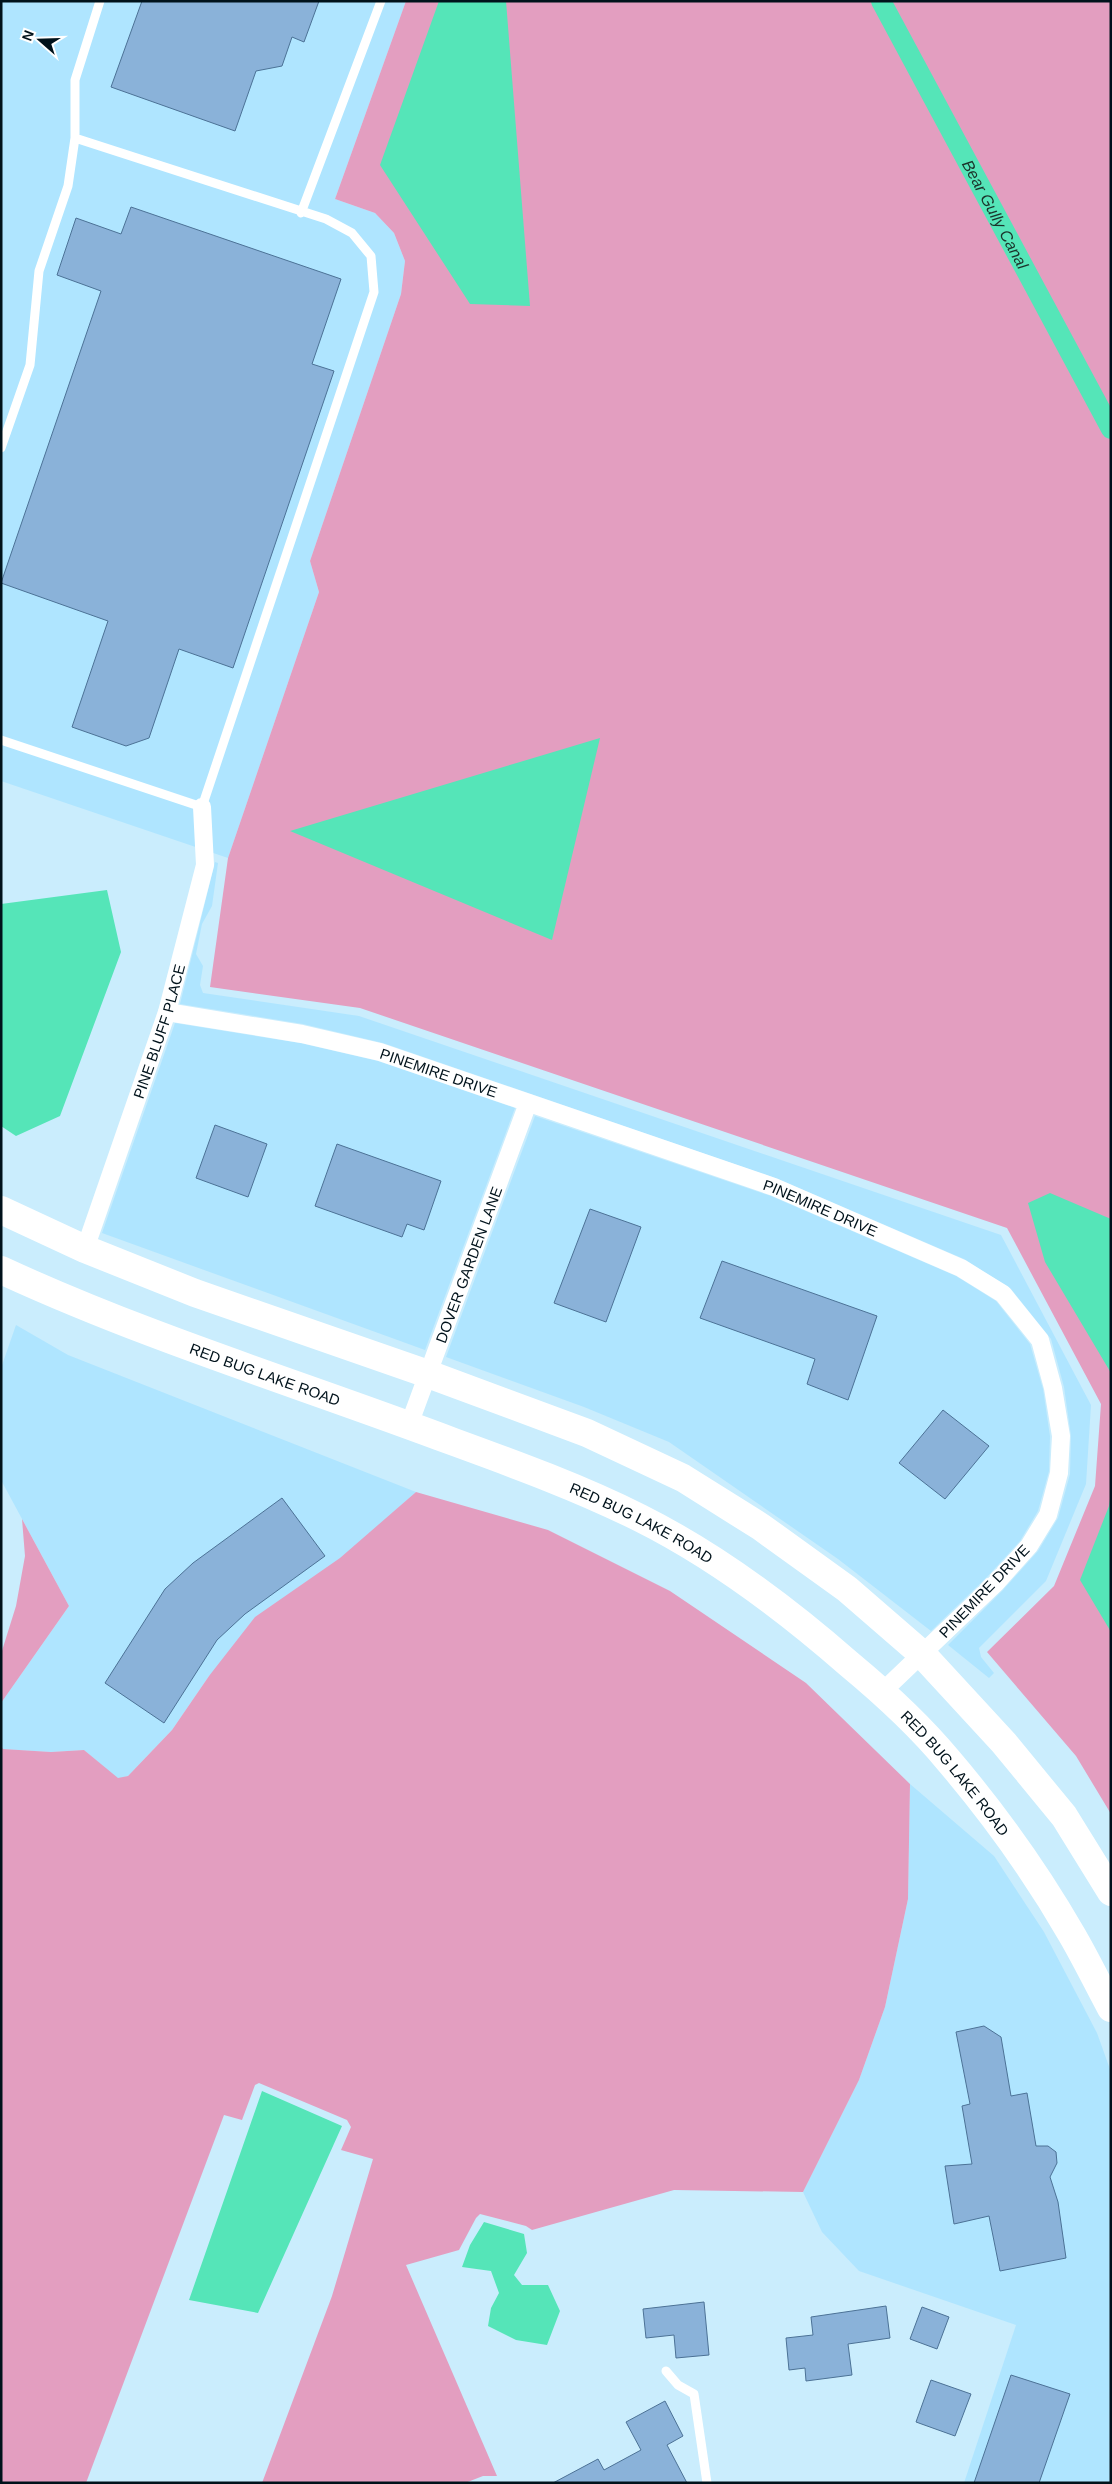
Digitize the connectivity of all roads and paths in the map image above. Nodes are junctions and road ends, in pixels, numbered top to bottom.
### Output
1 (100, 1) edge
2 (381, 1) edge
3 (75, 138) junction
4 (302, 213) junction
5 (1, 448) edge
6 (1, 740) edge
7 (202, 807) junction
8 (167, 1012) junction
9 (528, 1103) junction
10 (1, 1210) edge
11 (85, 1250) junction
12 (1, 1270) edge
13 (428, 1374) junction
14 (409, 1425) junction
15 (922, 1654) junction
16 (882, 1692) junction
17 (1111, 1892) edge
18 (1111, 2008) edge
19 (666, 2370) dead end
20 (707, 2483) edge

1 - 3 lane
2 - 4 lane
3 - 4 lane
3 - 5 lane
4 - 7 lane
6 - 7 lane
7 - 8 street, PINE BLUFF PLACE
8 - 9 street, PINEMIRE DRIVE
8 - 11 street, PINE BLUFF PLACE
9 - 13 street, DOVER GARDEN LANE
9 - 15 street, PINEMIRE DRIVE
10 - 11 main road
11 - 13 main road
12 - 14 main road, RED BUG LAKE ROAD
13 - 14 street, DOVER GARDEN LANE
13 - 15 main road
14 - 16 main road, RED BUG LAKE ROAD
15 - 16 street, PINEMIRE DRIVE
15 - 17 main road
16 - 18 main road, RED BUG LAKE ROAD
19 - 20 lane

